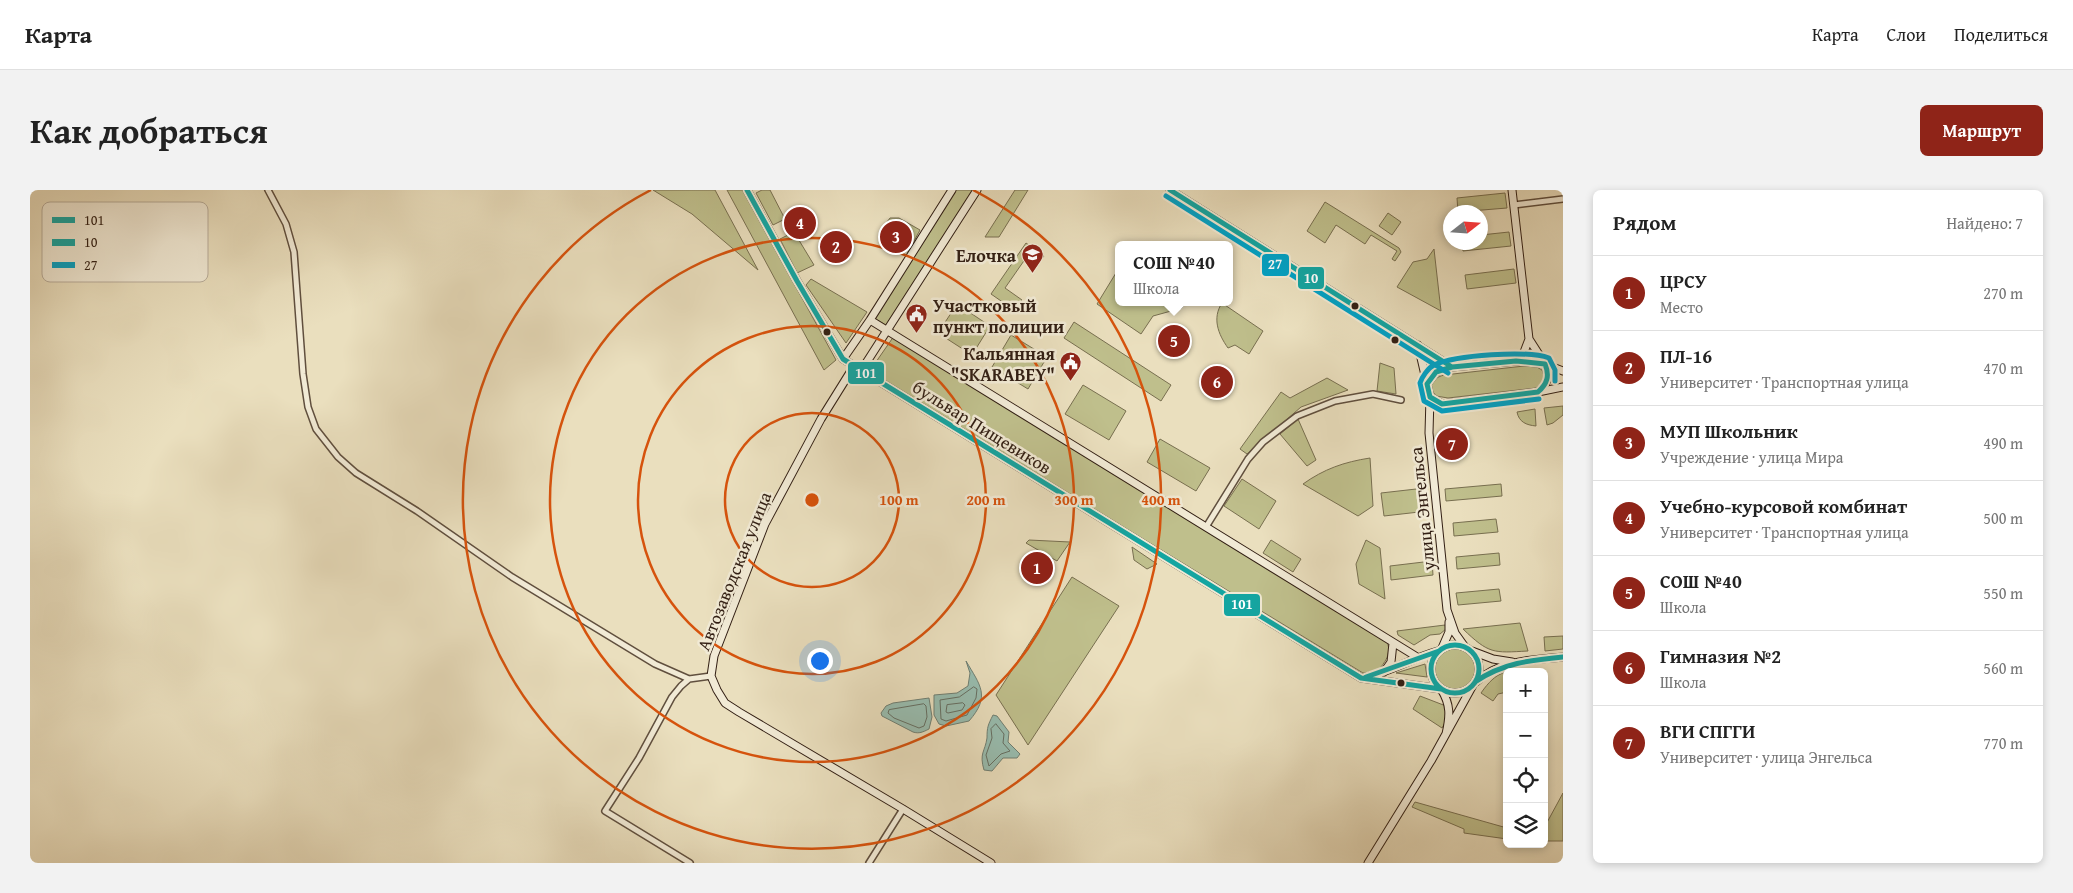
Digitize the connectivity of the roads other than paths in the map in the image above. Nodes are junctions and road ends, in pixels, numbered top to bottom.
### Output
1 (268, 190) edge
2 (747, 190) edge
3 (952, 190) edge
4 (977, 190) edge
5 (1170, 190) edge
6 (1512, 190) edge
7 (1563, 199) edge
8 (1514, 205) junction
9 (870, 320) junction
10 (888, 330) junction
11 (1529, 339) junction
12 (1418, 345) junction
13 (843, 359) junction
14 (1516, 361) junction
15 (1545, 364) junction
16 (854, 366) junction
17 (1452, 367) junction
18 (861, 370) junction
19 (1563, 371) edge
20 (1427, 384) junction
21 (1563, 387) edge
22 (1538, 392) junction
23 (1430, 397) junction
24 (1401, 400) dead end
25 (1442, 404) junction
26 (1429, 413) junction
27 (1206, 527) junction
28 (1449, 617) junction
29 (1393, 643) junction
30 (1467, 649) junction
31 (1441, 650) junction
32 (1417, 657) junction
33 (1563, 657) edge
34 (1515, 662) junction
35 (1384, 673) junction
36 (711, 676) junction
37 (1362, 678) junction
38 (690, 679) junction
39 (1474, 684) junction
40 (1442, 689) junction
41 (1446, 734) junction
42 (903, 809) junction
43 (690, 863) edge
44 (869, 863) edge
45 (991, 863) edge
46 (1368, 863) edge

1 - 38 street
2 - 13 main road
3 - 9 main road
4 - 10 main road
5 - 12 main road
6 - 8 main road
7 - 8 street
8 - 11 main road
9 - 10 main road, бульвар Пищевиков
9 - 13 main road
10 - 18 main road
10 - 27 main road, бульвар Пищевиков
11 - 14 main road
11 - 15 main road
12 - 17 main road
12 - 20 main road, улица Энгельса
13 - 16 main road, бульвар Пищевиков
14 - 15 main road
14 - 17 main road
15 - 19 main road
15 - 22 main road
16 - 18 main road, бульвар Пищевиков
16 - 36 main road, Автозаводская улица
17 - 20 main road
18 - 37 main road, бульвар Пищевиков
20 - 23 main road, улица Энгельса
21 - 22 main road
22 - 25 main road
23 - 25 main road
23 - 26 main road, улица Энгельса
24 - 27 street
25 - 26 main road
26 - 28 main road, улица Энгельса
27 - 29 main road, бульвар Пищевиков
28 - 30 main road, улица Энгельса
28 - 31 main road, улица Энгельса
29 - 32 main road, бульвар Пищевиков
29 - 35 main road
30 - 31 main road, бульвар Пищевиков
30 - 34 main road, бульвар Пищевиков
30 - 39 main road
31 - 32 main road, бульвар Пищевиков
31 - 40 main road
32 - 35 main road
33 - 34 main road, бульвар Пищевиков
34 - 39 main road, бульвар Пищевиков
35 - 37 main road
36 - 38 street
36 - 42 main road, Автозаводская улица
37 - 40 main road, бульвар Пищевиков
38 - 43 street
39 - 40 main road, бульвар Пищевиков
39 - 41 main road
40 - 41 main road
41 - 46 main road
42 - 44 street
42 - 45 main road, Автозаводская улица

